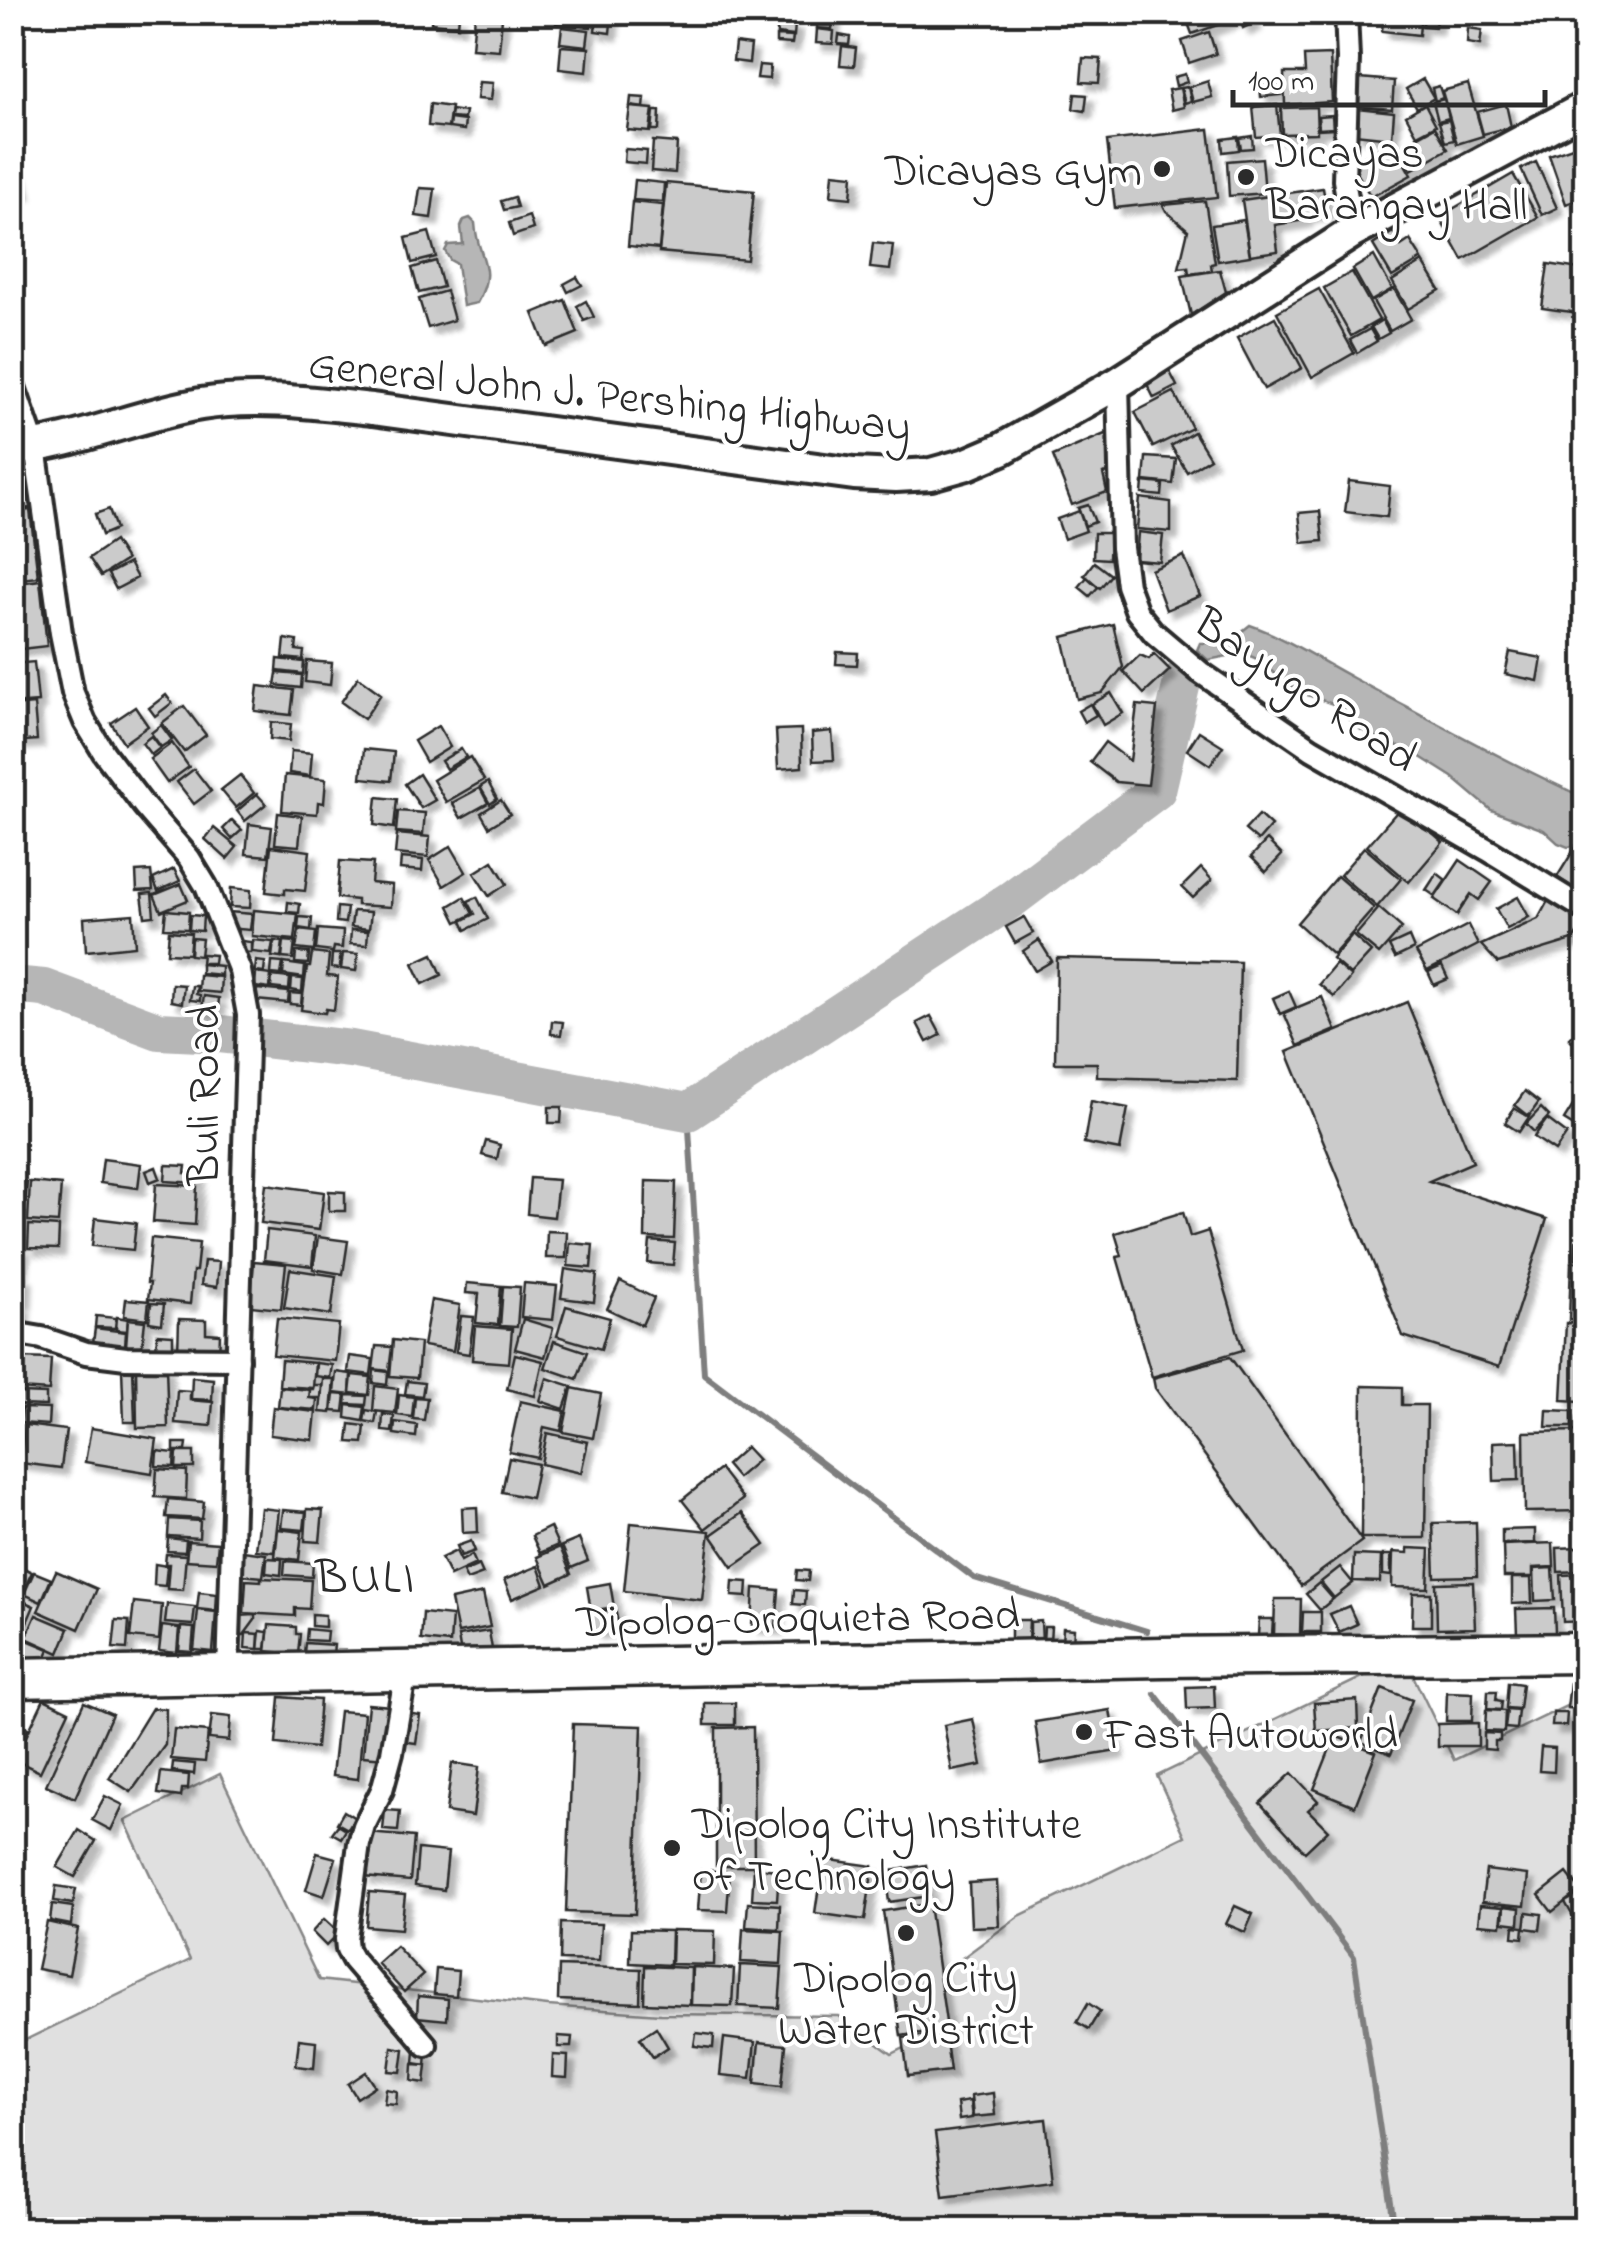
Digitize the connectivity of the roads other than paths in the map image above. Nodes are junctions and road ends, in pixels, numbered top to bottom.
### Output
1 (1346, 12) edge
2 (1586, 107) edge
3 (1353, 232) junction
4 (12, 381) edge
5 (1118, 383) junction
6 (24, 448) edge
7 (1586, 910) edge
8 (12, 1333) edge
9 (238, 1359) junction
10 (1586, 1653) edge
11 (406, 1671) junction
12 (228, 1674) junction
13 (12, 1678) edge
14 (426, 2045) dead end

1 - 3 street
2 - 3 main road, General John J. Pershing Highway
3 - 5 main road, General John J. Pershing Highway
4 - 6 street, Buli Road
5 - 6 main road, General John J. Pershing Highway
5 - 7 street, Bayugo Road
6 - 9 street, Buli Road
8 - 9 street
9 - 12 street, Buli Road
10 - 11 highway, Dipolog-Oroquieta Road
11 - 12 highway, Dipolog-Oroquieta Road
11 - 14 street
12 - 13 highway, Dipolog-Oroquieta Road

